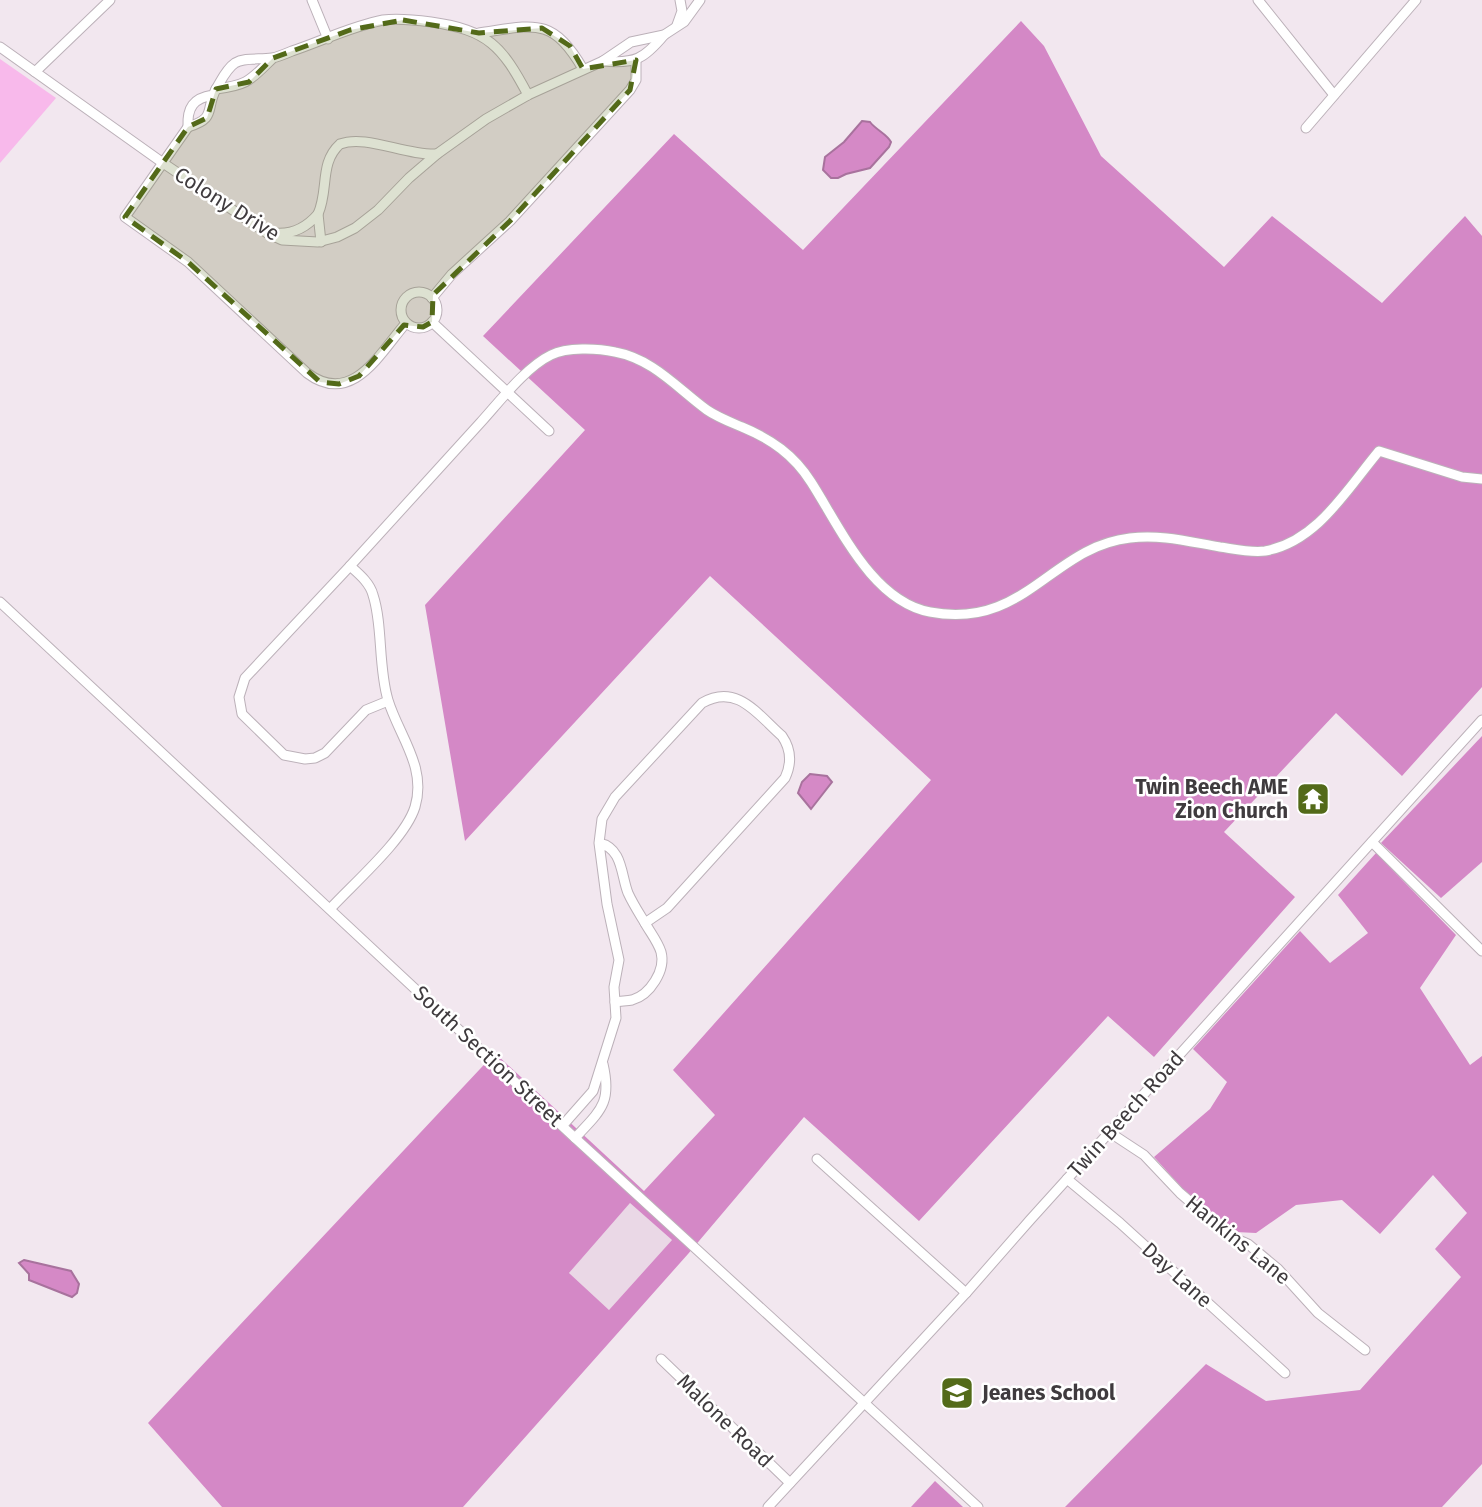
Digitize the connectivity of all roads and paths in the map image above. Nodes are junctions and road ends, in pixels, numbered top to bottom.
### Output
1 (110, 0) edge
2 (312, 0) edge
3 (680, 0) edge
4 (700, 0) edge
5 (1258, 0) edge
6 (1416, 0) edge
7 (676, 27) junction
8 (479, 33) junction
9 (664, 35) junction
10 (328, 39) junction
11 (0, 47) edge
12 (273, 58) junction
13 (636, 60) junction
14 (603, 61) junction
15 (583, 69) junction
16 (35, 72) junction
17 (214, 92) junction
18 (528, 95) junction
19 (1334, 95) junction
20 (188, 127) junction
21 (1306, 128) dead end
22 (437, 154) junction
23 (163, 163) junction
24 (318, 214) junction
25 (267, 233) junction
26 (321, 242) junction
27 (432, 298) junction
28 (432, 322) junction
29 (406, 323) junction
30 (508, 393) junction
31 (549, 431) dead end
32 (1482, 479) edge
33 (350, 566) junction
34 (0, 602) edge
35 (388, 701) junction
36 (1482, 720) edge
37 (1372, 842) junction
38 (599, 843) junction
39 (330, 909) junction
40 (645, 923) junction
41 (1482, 951) edge
42 (615, 1002) junction
43 (603, 1063) junction
44 (563, 1125) junction
45 (1109, 1132) junction
46 (575, 1138) junction
47 (817, 1159) dead end
48 (1067, 1179) junction
49 (967, 1293) junction
50 (1365, 1350) dead end
51 (661, 1359) dead end
52 (1285, 1373) dead end
53 (864, 1402) junction
54 (790, 1483) junction
55 (768, 1507) edge
56 (978, 1507) edge

1 - 16 street
2 - 10 street
3 - 7 street
4 - 7 street, Colony Drive
5 - 19 street
6 - 19 street
7 - 9 street, Colony Drive
8 - 10 street
8 - 15 street
8 - 18 street
9 - 13 street, Colony Drive
9 - 14 street, Colony Drive
10 - 12 street
11 - 16 street, Colony Drive
12 - 17 street
12 - 17 street
13 - 14 street, Colony Drive
13 - 27 street
14 - 15 street, Colony Drive
15 - 18 street, Colony Drive
16 - 23 street, Colony Drive
17 - 20 street
17 - 20 street
18 - 22 street, Colony Drive
19 - 21 street
20 - 23 street
22 - 24 street
22 - 26 street, Colony Drive
23 - 25 street, Colony Drive
23 - 29 street
24 - 25 street
24 - 26 street
25 - 26 street, Colony Drive
27 - 28 street
27 - 29 street
28 - 29 street
28 - 30 street
30 - 31 street
30 - 32 street
30 - 33 street
33 - 35 street
33 - 35 street
34 - 39 street, South Section Street
35 - 39 street
36 - 37 street, Twin Beech Road
37 - 41 street
37 - 45 street, Twin Beech Road
38 - 40 street
38 - 40 street
38 - 42 street
39 - 44 street, South Section Street
40 - 42 street
42 - 43 street
43 - 44 street
43 - 46 street
44 - 46 street, South Section Street
45 - 48 street, Twin Beech Road
45 - 50 street, Hankins Lane
46 - 53 street, South Section Street
47 - 49 street
48 - 49 street, Twin Beech Road
48 - 52 street, Day Lane
49 - 53 street, Twin Beech Road
51 - 54 street, Malone Road
53 - 54 street, Twin Beech Road
53 - 56 street, South Section Street
54 - 55 street, Twin Beech Road

